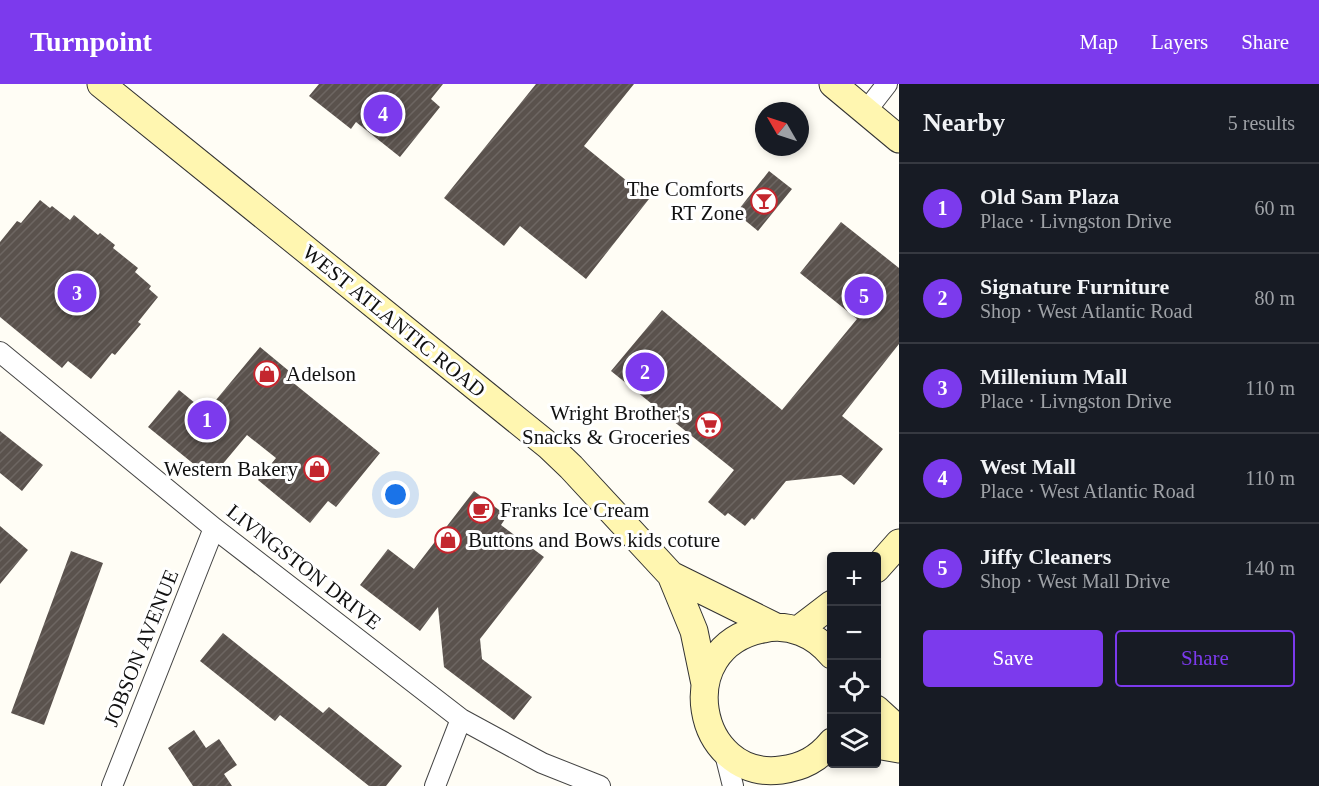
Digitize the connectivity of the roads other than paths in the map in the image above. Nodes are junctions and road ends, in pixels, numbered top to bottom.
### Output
1 (101, 84) edge
2 (833, 84) edge
3 (887, 84) edge
4 (866, 111) junction
5 (899, 139) edge
6 (0, 352) edge
7 (214, 528) junction
8 (899, 543) edge
9 (881, 565) edge
10 (671, 575) junction
11 (827, 606) edge
12 (786, 628) junction
13 (827, 650) edge
14 (705, 684) junction
15 (881, 714) edge
16 (461, 719) junction
17 (899, 730) edge
18 (881, 746) edge
19 (724, 750) junction
20 (899, 750) edge
21 (812, 760) edge
22 (112, 786) edge
23 (435, 786) edge
24 (600, 786) edge
25 (733, 786) edge

1 - 10 main road, WEST ATLANTIC ROAD
2 - 4 main road
3 - 4 street
4 - 5 main road
6 - 7 street, LIVNGSTON DRIVE
7 - 16 street, LIVNGSTON DRIVE
7 - 22 street, JOBSON AVENUE
8 - 9 main road
10 - 12 main road, WEST ATLANTIC ROAD
10 - 14 main road, WEST ATLANTIC ROAD
11 - 12 main road
12 - 13 main road, WEST ATLANTIC ROAD
12 - 14 main road
14 - 19 main road, WEST ATLANTIC ROAD
15 - 17 main road
16 - 23 street
16 - 24 street, LIVNGSTON DRIVE
18 - 20 main road
19 - 21 main road
19 - 25 street

